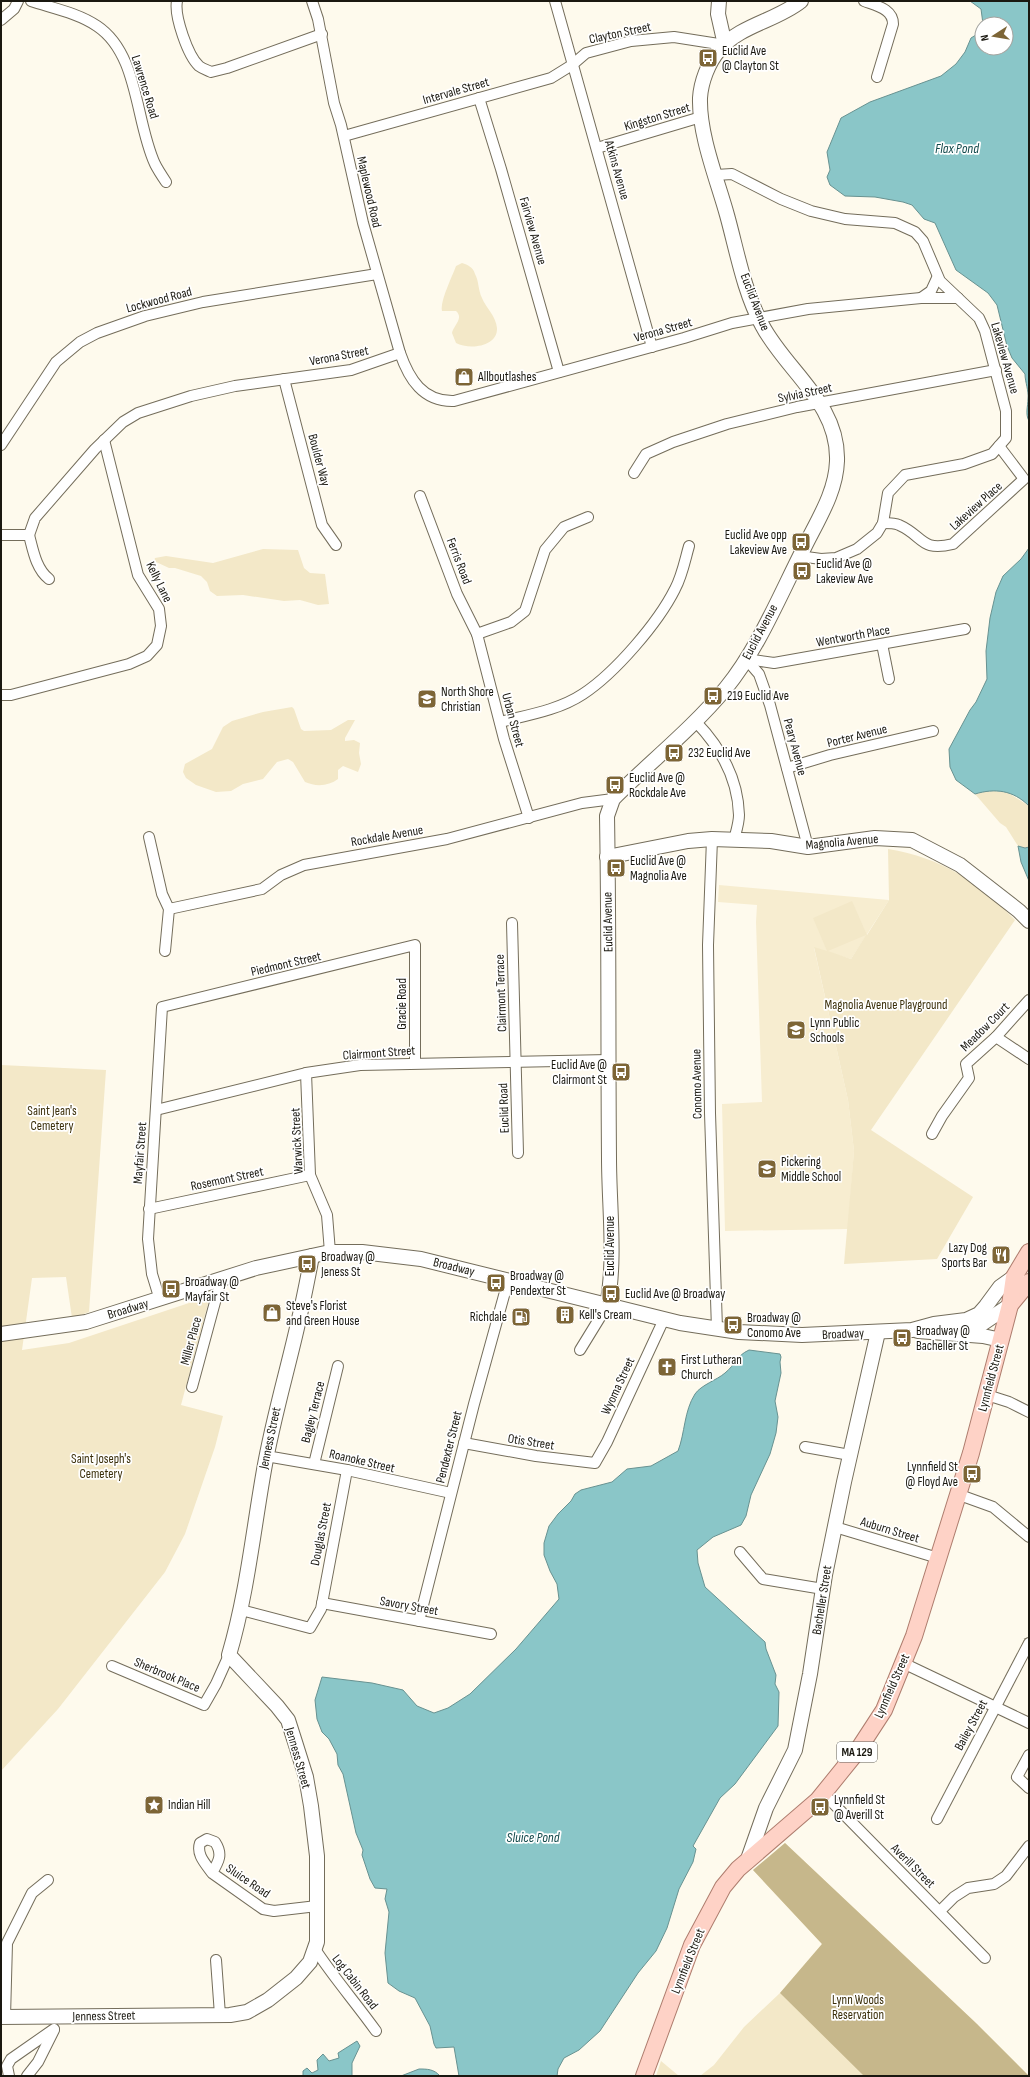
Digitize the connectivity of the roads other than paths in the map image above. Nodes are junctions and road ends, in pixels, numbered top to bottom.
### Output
1 (18, 1) edge
2 (31, 1) edge
3 (176, 1) edge
4 (312, 1) edge
5 (554, 1) edge
6 (719, 1) edge
7 (801, 1) edge
8 (864, 1) edge
9 (1, 20) edge
10 (322, 34) junction
11 (724, 45) junction
12 (572, 65) junction
13 (877, 76) dead end
14 (479, 98) junction
15 (701, 117) junction
16 (344, 136) junction
17 (597, 148) junction
18 (716, 175) junction
19 (166, 182) dead end
20 (377, 274) junction
21 (938, 278) junction
22 (921, 298) junction
23 (958, 298) junction
24 (758, 318) junction
25 (652, 346) junction
26 (400, 353) junction
27 (996, 370) junction
28 (559, 372) junction
29 (284, 379) junction
30 (820, 402) junction
31 (104, 440) junction
32 (1, 445) edge
33 (999, 446) junction
34 (634, 473) dead end
35 (420, 496) dead end
36 (588, 517) dead end
37 (883, 523) junction
38 (1, 535) edge
39 (29, 535) junction
40 (336, 545) dead end
41 (689, 546) dead end
42 (799, 556) junction
43 (49, 579) dead end
44 (965, 629) dead end
45 (477, 634) junction
46 (882, 644) junction
47 (746, 659) junction
48 (889, 680) dead end
49 (1, 696) edge
50 (500, 722) junction
51 (696, 722) junction
52 (933, 731) dead end
53 (787, 768) junction
54 (613, 799) junction
55 (529, 818) junction
56 (149, 837) dead end
57 (712, 839) junction
58 (734, 840) junction
59 (808, 847) junction
60 (607, 857) junction
61 (169, 909) junction
62 (1029, 920) edge
63 (512, 923) dead end
64 (415, 945) joint
65 (165, 951) dead end
66 (1029, 1000) edge
67 (162, 1007) joint
68 (996, 1037) junction
69 (1029, 1058) edge
70 (609, 1060) junction
71 (516, 1062) junction
72 (415, 1063) junction
73 (306, 1073) junction
74 (156, 1110) junction
75 (932, 1134) dead end
76 (518, 1153) dead end
77 (310, 1175) junction
78 (149, 1209) junction
79 (330, 1252) junction
80 (1029, 1252) edge
81 (312, 1256) junction
82 (221, 1280) junction
83 (508, 1281) junction
84 (1025, 1283) edge
85 (160, 1300) junction
86 (1010, 1305) junction
87 (607, 1306) junction
88 (664, 1319) junction
89 (717, 1329) junction
90 (912, 1330) junction
91 (878, 1332) junction
92 (1, 1334) edge
93 (936, 1334) junction
94 (1001, 1340) junction
95 (580, 1350) dead end
96 (338, 1366) dead end
97 (192, 1387) dead end
98 (987, 1395) junction
99 (1029, 1412) edge
100 (464, 1443) junction
101 (805, 1447) dead end
102 (850, 1455) junction
103 (266, 1456) junction
104 (595, 1463) joint
105 (314, 1464) junction
106 (347, 1470) junction
107 (451, 1493) junction
108 (957, 1494) junction
109 (835, 1527) junction
110 (1029, 1537) edge
111 (740, 1552) dead end
112 (938, 1558) junction
113 (823, 1589) junction
114 (322, 1603) junction
115 (241, 1610) junction
116 (419, 1621) junction
117 (491, 1634) dead end
118 (1029, 1643) edge
119 (229, 1654) junction
120 (903, 1663) junction
121 (112, 1666) dead end
122 (995, 1707) junction
123 (1029, 1723) edge
124 (1029, 1755) edge
125 (1029, 1788) edge
126 (823, 1793) junction
127 (937, 1819) dead end
128 (1029, 1846) edge
129 (747, 1862) junction
130 (212, 1873) dead end
131 (48, 1880) dead end
132 (317, 1906) junction
133 (940, 1911) junction
134 (315, 1949) junction
135 (985, 1958) dead end
136 (216, 1960) dead end
137 (220, 2015) junction
138 (3, 2017) edge
139 (57, 2023) junction
140 (376, 2031) dead end
141 (9, 2076) edge
142 (27, 2076) edge
143 (644, 2076) edge

1 - 9 street
2 - 19 street, Lawrence Road
3 - 10 street
4 - 10 street, Maplewood Road
5 - 12 street, Atkins Avenue
6 - 11 street
7 - 11 street, Euclid Avenue
8 - 13 street
10 - 16 street, Maplewood Road
11 - 12 street, Clayton Street
11 - 15 street, Euclid Avenue
12 - 14 street, Intervale Street
12 - 17 street, Atkins Avenue
14 - 16 street, Intervale Street
14 - 28 street, Fairview Avenue
15 - 17 street, Kingston Street
15 - 18 street, Euclid Avenue
16 - 20 street, Maplewood Road
17 - 25 street, Atkins Avenue
18 - 21 street, Lakeview Avenue
18 - 24 street, Euclid Avenue
20 - 26 street, Maplewood Road
20 - 32 street, Lockwood Road
21 - 22 street
21 - 23 street, Lakeview Avenue
22 - 23 street, Verona Street
22 - 24 street, Verona Street
23 - 27 street, Lakeview Avenue
24 - 25 street, Verona Street
24 - 30 street, Euclid Avenue
25 - 28 street, Verona Street
26 - 28 street, Verona Street
26 - 29 street, Verona Street
27 - 30 street, Sylvia Street
27 - 33 street, Lakeview Avenue
29 - 31 street, Verona Street
29 - 40 street, Boulder Way
30 - 34 street, Sylvia Street
30 - 42 street, Euclid Avenue
31 - 39 street, Verona Street
31 - 49 street, Kelly Lane
33 - 37 street
33 - 37 street, Lakeview Place
35 - 45 street, Ferris Road
36 - 45 street
37 - 42 street
38 - 39 street
39 - 43 street
41 - 50 street
42 - 47 street, Euclid Avenue
44 - 46 street, Wentworth Place
45 - 50 street, Urban Street
46 - 47 street, Wentworth Place
46 - 48 street
47 - 51 street, Euclid Avenue
47 - 53 street, Peary Avenue
50 - 55 street, Urban Street
51 - 54 street, Euclid Avenue
51 - 58 street
52 - 53 street, Porter Avenue
53 - 59 street, Peary Avenue
54 - 55 street, Rockdale Avenue
54 - 60 street, Euclid Avenue
55 - 61 street, Rockdale Avenue
56 - 61 street
57 - 58 street, Magnolia Avenue
57 - 60 street, Magnolia Avenue
57 - 89 street, Conomo Avenue
58 - 59 street, Magnolia Avenue
59 - 62 street, Magnolia Avenue
60 - 70 street, Euclid Avenue
61 - 65 street
63 - 71 street, Clairmont Terrace
64 - 67 street, Piedmont Street
64 - 72 street, Gracie Road
66 - 68 street, Meadow Court
67 - 74 street, Mayfair Street
68 - 69 street
68 - 75 street, Meadow Court
70 - 71 street, Clairmont Street
70 - 87 street, Euclid Avenue
71 - 72 street, Clairmont Street
71 - 76 street, Euclid Road
72 - 73 street, Clairmont Street
73 - 74 street, Clairmont Street
73 - 77 street, Warwick Street
74 - 78 street, Mayfair Street
77 - 78 street, Rosemont Street
77 - 79 street, Warwick Street
78 - 85 street, Mayfair Street
79 - 81 street, Broadway
79 - 83 street, Broadway
80 - 84 main road, Broadway / MA 129
81 - 82 street, Broadway
81 - 103 street, Jenness Street
82 - 85 street, Broadway
82 - 97 street, Miller Place
83 - 87 street, Broadway
83 - 100 street, Pendexter Street
84 - 86 main road, Broadway / MA 129
84 - 90 street, Broadway
85 - 92 street, Broadway
86 - 93 street, Broadway
86 - 94 main road, Lynnfield Street / MA 129
87 - 88 street, Broadway
87 - 95 street
88 - 89 street, Broadway
88 - 104 street, Wyoma Street
89 - 91 street, Broadway
90 - 91 street, Broadway
90 - 93 street, Broadway
91 - 102 street, Bacheller Street
93 - 94 street, Broadway
94 - 98 main road, Lynnfield Street / MA 129
96 - 105 street, Bagley Terrace
98 - 99 street
98 - 108 main road, Lynnfield Street / MA 129
100 - 104 street, Otis Street
100 - 107 street, Pendexter Street
101 - 102 street
102 - 109 street, Bacheller Street
103 - 105 street, Roanoke Street
103 - 115 street, Jenness Street
105 - 106 street, Roanoke Street
106 - 107 street, Roanoke Street
106 - 114 street, Douglas Street
107 - 116 street, Pendexter Street
108 - 110 street
108 - 112 main road, Lynnfield Street / MA 129
109 - 112 street, Auburn Street
109 - 113 street, Bacheller Street
111 - 113 street
112 - 120 main road, Lynnfield Street / MA 129
113 - 129 street, Bacheller Street
114 - 115 street, Douglas Street
114 - 116 street, Savory Street
115 - 119 street, Jenness Street
116 - 117 street, Savory Street
118 - 122 street, Bailey Street
119 - 121 street, Sherbrook Place
119 - 132 street, Jenness Street
120 - 122 street
120 - 126 main road, Lynnfield Street / MA 129
122 - 123 street
122 - 127 street, Bailey Street
124 - 125 street
126 - 129 main road, Lynnfield Street / MA 129
126 - 133 street, Averill Street
128 - 133 street
129 - 143 main road, Lynnfield Street / MA 129
130 - 132 street, Sluice Road
131 - 138 street
132 - 134 street, Jenness Street
133 - 135 street, Averill Street
134 - 137 street, Jenness Street
134 - 140 street, Log Cabin Road
136 - 137 street
137 - 139 street, Jenness Street
138 - 139 street, Jenness Street
139 - 141 street
139 - 142 street

